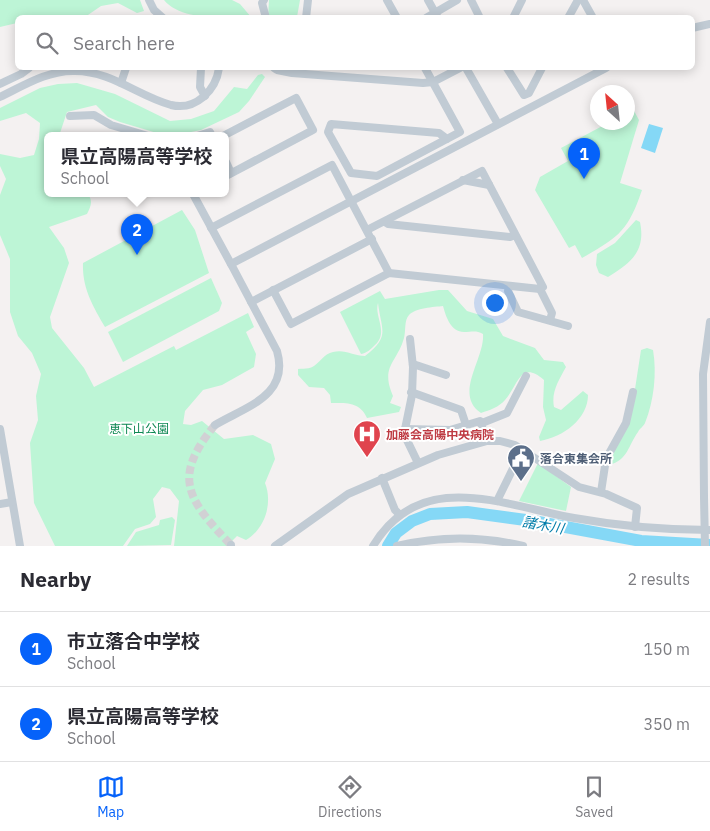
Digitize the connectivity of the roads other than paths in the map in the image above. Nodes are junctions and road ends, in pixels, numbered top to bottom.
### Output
1 (149, 0) edge
2 (308, 0) edge
3 (387, 0) edge
4 (428, 0) edge
5 (457, 0) edge
6 (471, 0) edge
7 (522, 0) edge
8 (578, 0) edge
9 (583, 0) edge
10 (262, 1) edge
11 (160, 15) edge
12 (265, 15) edge
13 (306, 15) edge
14 (395, 15) edge
15 (437, 15) edge
16 (478, 15) edge
17 (514, 15) edge
18 (570, 15) edge
19 (591, 15) edge
20 (710, 24) edge
21 (695, 27) edge
22 (26, 70) edge
23 (125, 70) edge
24 (201, 70) edge
25 (218, 70) edge
26 (278, 70) edge
27 (298, 70) edge
28 (426, 70) edge
29 (456, 70) edge
30 (467, 70) edge
31 (508, 70) edge
32 (541, 70) edge
33 (602, 70) edge
34 (433, 82) junction
35 (121, 83) junction
36 (0, 84) edge
37 (205, 96) junction
38 (0, 97) edge
39 (70, 116) dead end
40 (498, 124) junction
41 (135, 132) edge
42 (229, 133) edge
43 (448, 139) junction
44 (229, 174) edge
45 (463, 180) junction
46 (489, 185) junction
47 (195, 197) edge
48 (352, 201) junction
49 (385, 222) junction
50 (211, 228) junction
51 (367, 230) junction
52 (515, 235) junction
53 (372, 239) junction
54 (231, 264) junction
55 (389, 273) junction
56 (509, 286) junction
57 (540, 289) junction
58 (273, 290) junction
59 (251, 302) junction
60 (550, 320) junction
61 (710, 322) edge
62 (568, 326) dead end
63 (410, 340) dead end
64 (413, 364) junction
65 (446, 375) dead end
66 (526, 376) dead end
67 (411, 392) junction
68 (633, 392) dead end
69 (482, 423) junction
70 (215, 425) tunnel mouth
71 (466, 425) junction
72 (0, 429) edge
73 (405, 429) junction
74 (487, 441) junction
75 (1, 442) edge
76 (522, 450) junction
77 (418, 463) junction
78 (382, 478) junction
79 (601, 492) junction
80 (497, 501) junction
81 (12, 502) junction
82 (0, 504) edge
83 (400, 515) junction
84 (635, 527) junction
85 (710, 530) edge
86 (20, 546) edge
87 (274, 546) edge
88 (374, 546) edge
89 (397, 546) edge
90 (523, 546) edge
91 (705, 546) edge

1 - 11 street
2 - 13 street
3 - 14 street
4 - 15 street
5 - 15 street
6 - 16 street
7 - 17 street
8 - 18 street
9 - 19 street
10 - 12 street
20 - 21 street
22 - 36 street
23 - 35 street
24 - 37 street
25 - 37 street
26 - 27 street
27 - 34 street
28 - 34 street
29 - 34 street
30 - 40 street
31 - 32 street
33 - 40 street
34 - 43 street
35 - 37 street
35 - 38 street
39 - 41 street
40 - 48 street
42 - 44 street
43 - 43 street
45 - 46 street
45 - 46 street
45 - 49 street
46 - 52 street
47 - 50 street
48 - 50 street
48 - 51 street
48 - 54 street
49 - 51 street
49 - 52 street
50 - 54 street
51 - 53 street
52 - 57 street
53 - 55 street
53 - 58 street
54 - 59 street
55 - 56 street
55 - 58 street
56 - 57 street
56 - 60 street
57 - 60 street
58 - 59 street
59 - 70 street
60 - 62 street
61 - 91 street, bridge
63 - 64 street
64 - 65 street
64 - 67 street
66 - 69 street
67 - 71 street
67 - 73 street
68 - 79 street
69 - 71 street
69 - 74 street
71 - 73 street
72 - 75 street
73 - 77 street
74 - 76 street
74 - 77 street
75 - 81 street
76 - 79 street
76 - 80 street
77 - 78 street
78 - 83 street
78 - 87 street
79 - 84 street
80 - 83 street
80 - 84 street
81 - 82 street
81 - 86 street
83 - 88 street
84 - 85 street
89 - 90 street

